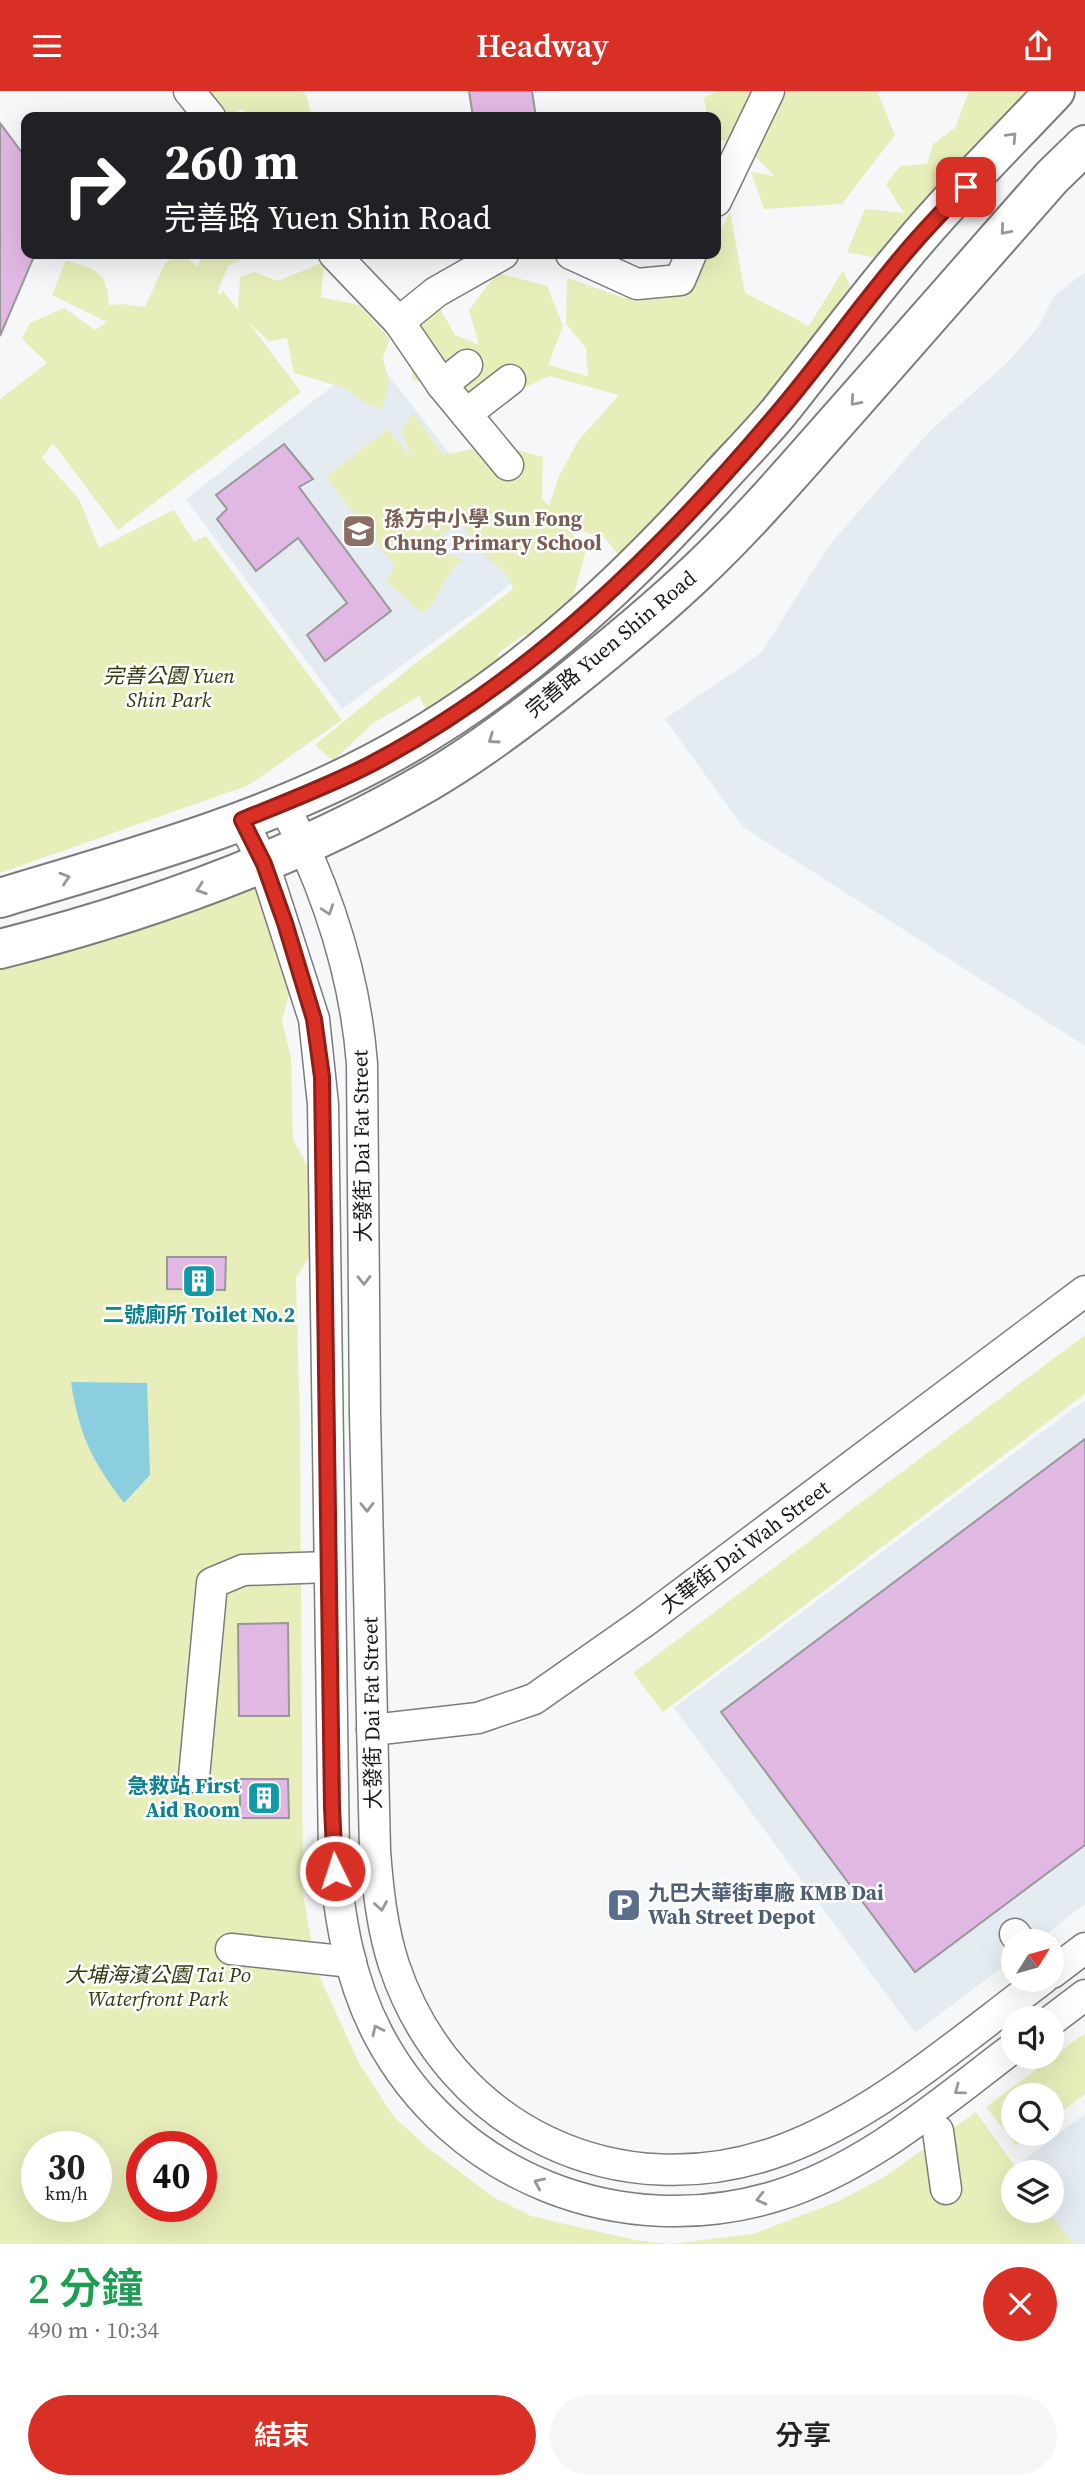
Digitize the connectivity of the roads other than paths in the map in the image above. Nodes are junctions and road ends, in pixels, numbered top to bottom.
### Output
1 (189, 91) edge
2 (769, 91) edge
3 (1055, 91) edge
4 (205, 112) edge
5 (1085, 145) edge
6 (721, 191) edge
7 (339, 259) edge
8 (494, 259) edge
9 (582, 259) edge
10 (689, 259) edge
11 (400, 322) junction
12 (467, 365) dead end
13 (510, 380) dead end
14 (442, 385) junction
15 (466, 414) junction
16 (508, 465) dead end
17 (284, 804) junction
18 (242, 820) junction
19 (305, 846) junction
20 (264, 864) junction
21 (0, 898) edge
22 (0, 949) edge
23 (1085, 1291) edge
24 (330, 1567) junction
25 (372, 1730) junction
26 (194, 1777) dead end
27 (1085, 1948) edge
28 (232, 1949) dead end
29 (351, 1962) junction
30 (1064, 1964) edge
31 (1025, 1992) edge
32 (1085, 1994) edge
33 (1064, 2010) edge
34 (1001, 2058) edge
35 (938, 2131) dead end
36 (821, 2133) junction
37 (844, 2167) junction
38 (946, 2189) dead end

1 - 4 street
2 - 6 street
17 -> 3 main road, 完善路 Yuen Shin Road
5 -> 19 main road, 完善路 Yuen Shin Road
7 - 11 street
8 - 11 street
9 - 10 street
11 - 14 street
12 - 14 street
13 - 15 street
14 - 15 street
15 - 16 street
17 - 18 main road, 完善路 Yuen Shin Road
17 - 19 street, 大發街 Dai Fat Street
18 - 20 street, 大發街 Dai Fat Street
21 -> 18 main road, 完善路 Yuen Shin Road
19 - 20 main road, 完善路 Yuen Shin Road
19 -> 25 street, 大發街 Dai Fat Street
20 -> 22 main road, 完善路 Yuen Shin Road
20 - 24 street, 大發街 Dai Fat Street
23 - 25 street, 大華街 Dai Wah Street
24 - 26 street
24 - 29 street, 大發街 Dai Fat Street
25 -> 36 street, 大發街 Dai Fat Street
27 - 30 street
28 - 29 street
37 -> 29 street, 大發街 Dai Fat Street
31 - 36 street, 大發街 Dai Fat Street
32 - 33 street
34 -> 37 street, 大發街 Dai Fat Street
35 - 38 street
36 - 37 street

